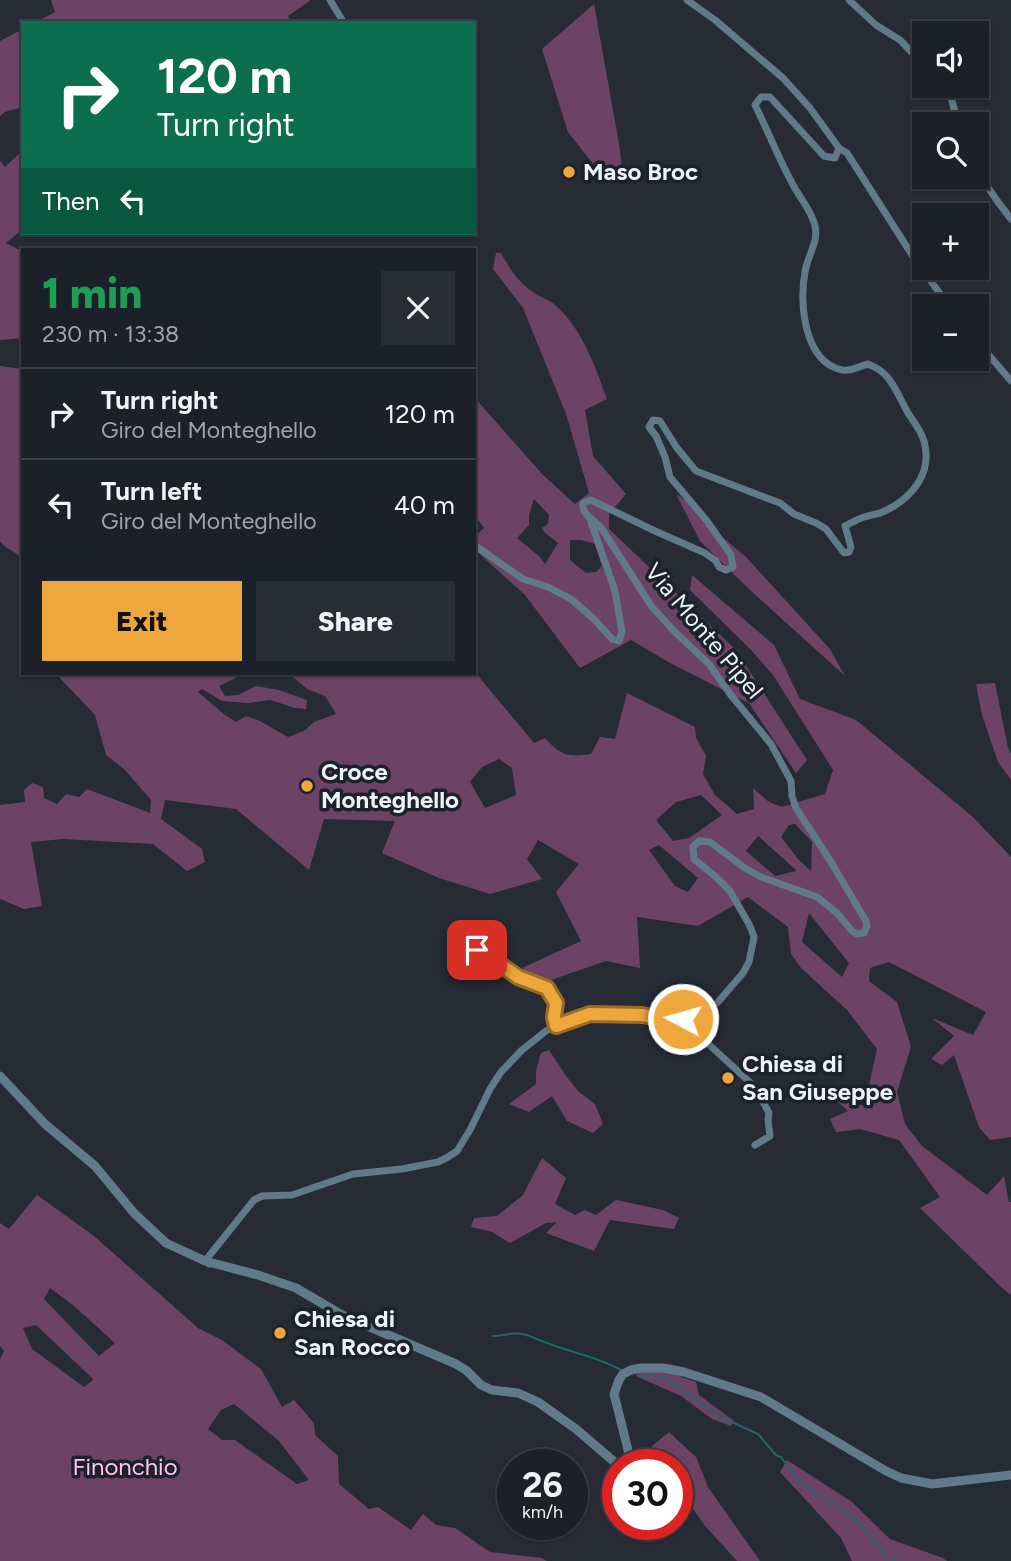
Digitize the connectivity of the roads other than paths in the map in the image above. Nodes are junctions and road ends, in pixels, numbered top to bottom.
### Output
1 (330, 0) edge
2 (687, 0) edge
3 (849, 0) edge
4 (343, 21) edge
5 (912, 52) edge
6 (839, 148) junction
7 (989, 189) edge
8 (1011, 219) edge
9 (940, 294) edge
10 (989, 355) edge
11 (1011, 381) edge
12 (589, 518) junction
13 (476, 546) edge
14 (460, 932) dead end
15 (690, 1017) junction
16 (556, 1026) junction
17 (0, 1076) edge
18 (755, 1146) dead end
19 (208, 1264) junction
20 (628, 1449) edge
21 (602, 1451) edge
22 (1011, 1475) edge

1 - 4 street
2 - 6 street
3 - 5 street
6 - 9 street
6 - 12 street, Via Monte Pipel
7 - 8 street
10 - 11 street
12 - 13 street
12 - 15 street, Via Monte Pipel
14 - 16 street
15 - 16 street
15 - 18 street
16 - 19 street
17 - 19 street
19 - 21 street
20 - 22 street

